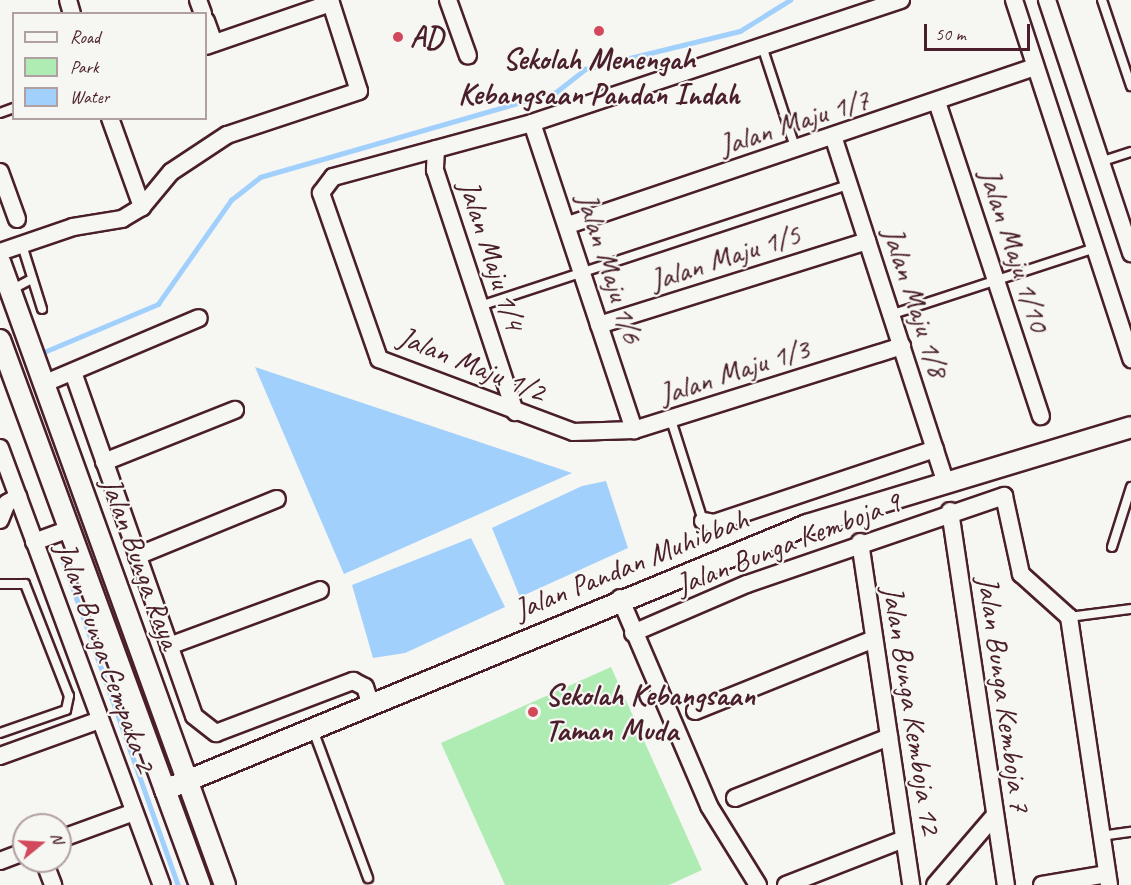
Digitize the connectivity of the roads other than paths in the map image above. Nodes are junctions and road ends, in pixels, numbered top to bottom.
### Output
1 (448, 0) edge
2 (901, 0) edge
3 (1014, 0) edge
4 (1047, 0) edge
5 (1102, 0) edge
6 (331, 1) edge
7 (207, 27) edge
8 (210, 45) edge
9 (762, 46) junction
10 (468, 56) dead end
11 (1035, 67) junction
12 (1131, 86) edge
13 (938, 102) junction
14 (111, 120) edge
15 (532, 123) junction
16 (834, 138) junction
17 (436, 148) junction
18 (796, 150) junction
19 (1131, 152) edge
20 (1100, 162) junction
21 (0, 172) edge
22 (849, 185) junction
23 (142, 207) junction
24 (16, 219) dead end
25 (568, 225) junction
26 (867, 241) junction
27 (22, 245) junction
28 (1095, 248) junction
29 (0, 252) edge
30 (1131, 254) edge
31 (0, 262) edge
32 (584, 271) junction
33 (32, 279) junction
34 (997, 280) junction
35 (10, 291) junction
36 (480, 306) junction
37 (42, 309) dead end
38 (892, 314) junction
39 (199, 318) dead end
40 (599, 325) junction
41 (0, 340) edge
42 (902, 346) junction
43 (1131, 359) edge
44 (71, 376) junction
45 (46, 383) junction
46 (235, 410) dead end
47 (515, 412) junction
48 (1041, 416) dead end
49 (671, 420) junction
50 (1131, 427) edge
51 (634, 430) junction
52 (580, 431) joint
53 (0, 448) edge
54 (935, 449) junction
55 (104, 462) junction
56 (946, 483) junction
57 (1131, 487) edge
58 (8, 499) edge
59 (277, 500) dead end
60 (950, 511) junction
61 (0, 520) edge
62 (703, 521) joint
63 (69, 529) junction
64 (34, 542) junction
65 (860, 542) junction
66 (1112, 547) dead end
67 (137, 556) junction
68 (0, 584) edge
69 (320, 590) dead end
70 (620, 598) junction
71 (1131, 609) edge
72 (1068, 617) junction
73 (633, 633) junction
74 (874, 639) junction
75 (169, 646) junction
76 (372, 705) junction
77 (695, 711) dead end
78 (100, 720) junction
79 (313, 729) junction
80 (0, 733) edge
81 (889, 737) junction
82 (0, 756) edge
83 (188, 781) junction
84 (165, 790) junction
85 (735, 798) dead end
86 (134, 812) junction
87 (995, 815) junction
88 (1131, 832) edge
89 (72, 835) edge
90 (1101, 836) junction
91 (904, 839) junction
92 (368, 878) dead end
93 (1108, 879) edge
94 (162, 885) edge
95 (200, 885) edge
96 (225, 885) edge
97 (758, 885) edge
98 (786, 885) edge
99 (911, 885) edge
100 (935, 885) edge
101 (1006, 885) edge
102 (1042, 885) edge

1 - 10 street
2 - 9 street
3 - 11 street
4 - 20 street
5 - 12 lane
6 - 8 street
6 - 23 street
7 - 8 street
9 - 15 street
9 - 18 lane
11 - 13 street, Jalan Maju 1/7
11 - 28 street
13 - 16 street, Jalan Maju 1/7
13 - 34 street, Jalan Maju 1/10
14 - 23 street
15 - 17 street
15 - 25 street, Jalan Maju 1/6
16 - 18 street, Jalan Maju 1/7
16 - 22 street, Jalan Maju 1/8
17 - 36 street, Jalan Maju 1/4
17 - 47 street, Jalan Maju 1/2
18 - 25 street, Jalan Maju 1/7
19 - 20 lane
20 - 30 street
21 - 24 street
22 - 26 street, Jalan Maju 1/8
22 - 32 lane
23 - 27 street
25 - 32 street, Jalan Maju 1/6
26 - 38 street, Jalan Maju 1/8
26 - 40 street, Jalan Maju 1/5
27 - 29 street
27 - 33 lane
28 - 34 lane
28 - 43 street
31 - 35 street, Jalan Bunga Raya
32 - 36 lane
32 - 40 street, Jalan Maju 1/6
33 - 35 lane
33 - 37 lane
34 - 38 lane
34 - 48 street, Jalan Maju 1/10
35 - 45 street, Jalan Bunga Raya
36 - 47 street, Jalan Maju 1/4
38 - 42 street, Jalan Maju 1/8
39 - 44 street
40 - 51 street, Jalan Maju 1/6
41 - 63 street, Jalan Bunga Raya
42 - 49 street, Jalan Maju 1/3
42 - 54 street, Jalan Maju 1/8
44 - 45 street
44 - 55 street
45 - 83 street, Jalan Bunga Raya
46 - 55 street
47 - 52 street, Jalan Maju 1/2
49 - 51 street, Jalan Maju 1/3
49 - 62 lane
50 - 56 street, Jalan Pandan Muhibbah
51 - 52 street, Jalan Maju 1/3
53 - 58 street, Jalan Bunga Cempaka 2
54 - 56 street, Jalan Maju 1/8
54 - 62 street
55 - 67 street
56 - 70 street, Jalan Pandan Muhibbah
57 - 66 lane
58 - 61 street
58 - 64 street, Jalan Bunga Cempaka 2
59 - 67 street
60 - 65 street, Jalan Bunga Kemboja 9
60 - 72 street, Jalan Bunga Kemboja 9
60 - 87 street, Jalan Bunga Kemboja 7
63 - 64 street
63 - 84 street, Jalan Bunga Raya
64 - 78 street, Jalan Bunga Cempaka 2
65 - 73 street, Jalan Bunga Kemboja 9
65 - 74 street, Jalan Bunga Kemboja 12
67 - 75 street
68 - 80 lane
69 - 75 street
70 - 73 street
70 - 76 street, Jalan Pandan Muhibbah
71 - 72 lane
72 - 90 street
73 - 97 street
74 - 77 street
74 - 81 street, Jalan Bunga Kemboja 12
75 - 76 street
76 - 79 street, Jalan Pandan Muhibbah
78 - 82 street
78 - 86 street, Jalan Bunga Cempaka 2
79 - 83 street, Jalan Pandan Muhibbah
79 - 92 lane
81 - 85 street
81 - 91 street, Jalan Bunga Kemboja 12
83 - 84 street, Jalan Pandan Muhibbah
83 - 96 street, Jalan Bunga Raya
84 - 95 street, Jalan Bunga Raya
86 - 89 street
86 - 94 street, Jalan Bunga Cempaka 2
87 - 100 street
87 - 101 street, Jalan Bunga Kemboja 7
88 - 90 lane
90 - 93 street
91 - 98 street
91 - 99 street, Jalan Bunga Kemboja 12
93 - 102 street

